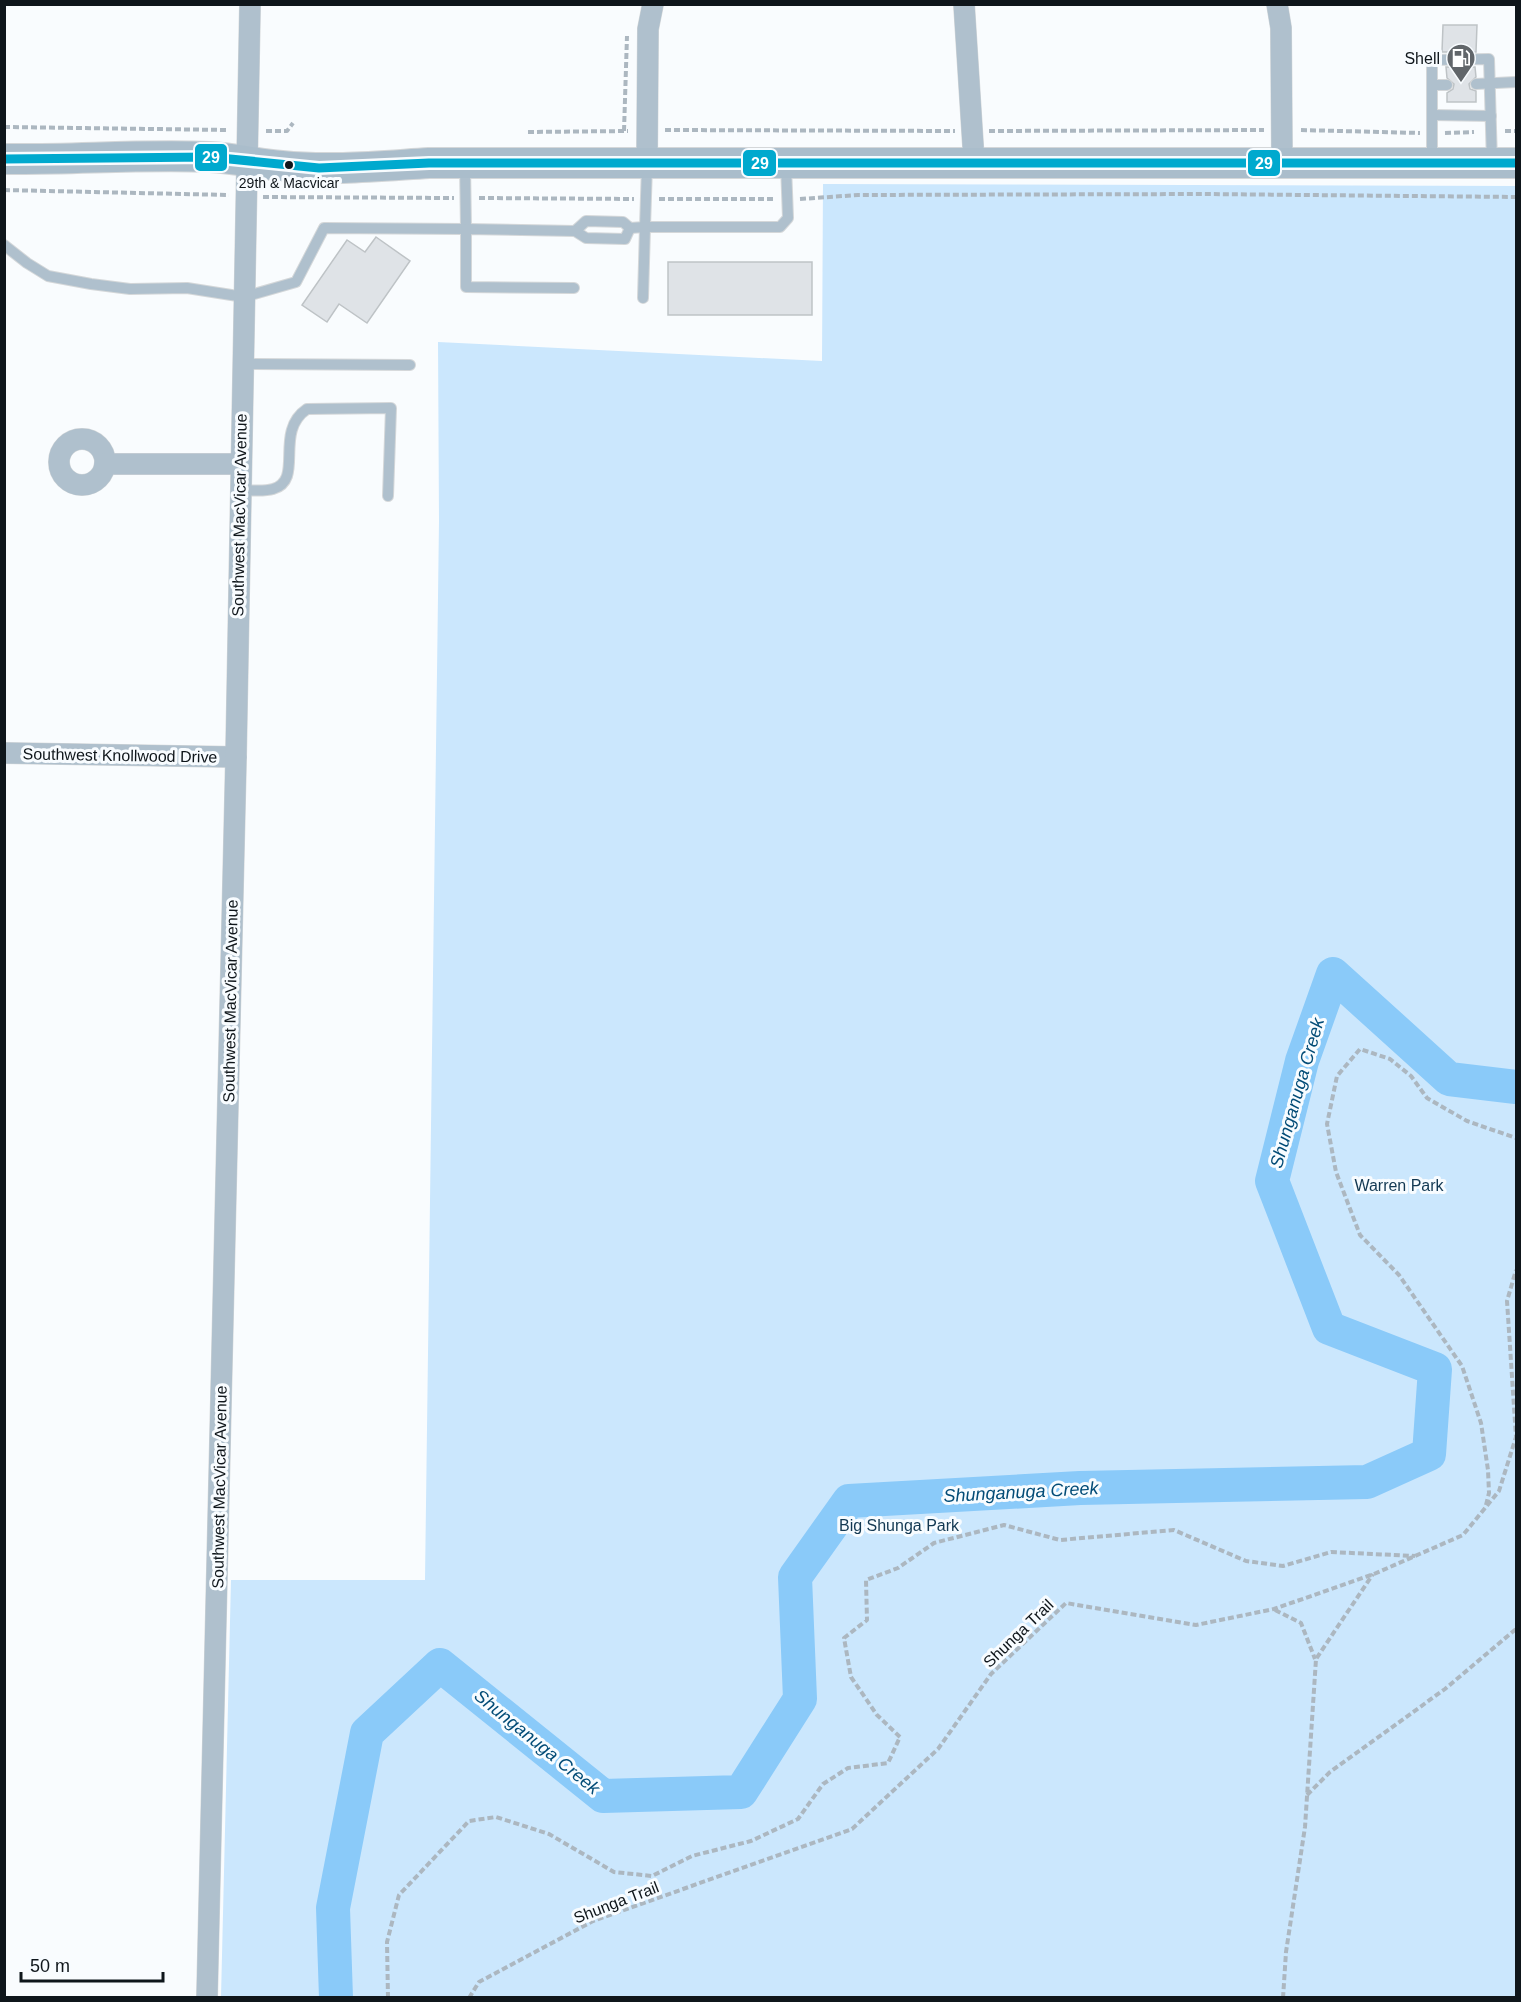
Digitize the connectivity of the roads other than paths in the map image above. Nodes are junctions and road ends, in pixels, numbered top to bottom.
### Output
1 (250, 4) edge
2 (653, 4) edge
3 (964, 4) edge
4 (1277, 4) edge
5 (1516, 82) edge
6 (1476, 84) dead end
7 (1490, 84) junction
8 (1447, 85) dead end
9 (1432, 86) junction
10 (1432, 115) junction
11 (1491, 116) junction
12 (4, 159) edge
13 (974, 161) junction
14 (1282, 161) junction
15 (248, 162) junction
16 (647, 162) junction
17 (1431, 162) junction
18 (465, 163) junction
19 (786, 163) junction
20 (1504, 163) edge
21 (645, 227) junction
22 (630, 228) junction
23 (466, 229) junction
24 (575, 231) junction
25 (4, 244) edge
26 (574, 288) dead end
27 (244, 297) junction
28 (643, 298) dead end
29 (242, 364) junction
30 (410, 365) dead end
31 (105, 464) dead end
32 (240, 464) junction
33 (239, 490) junction
34 (388, 496) dead end
35 (4, 753) edge
36 (236, 757) junction
37 (207, 1998) edge

1 - 15 street, Southwest MacVicar Avenue
2 - 16 street
3 - 13 street
4 - 14 street
5 - 7 lane
6 - 7 lane
7 - 9 lane
7 - 11 lane
8 - 9 lane
9 - 10 lane
10 - 11 lane
10 - 17 lane
11 - 20 lane
12 - 15 main road
13 - 14 main road
13 - 19 main road
14 - 17 main road
15 - 18 main road
15 - 27 street, Southwest MacVicar Avenue
16 - 18 main road
16 - 19 main road
16 - 21 lane
17 - 20 main road
18 - 23 lane
19 - 21 lane
21 - 22 lane
21 - 28 lane
22 - 24 lane
22 - 24 lane
23 - 24 lane
23 - 26 lane
23 - 27 lane
25 - 27 lane
27 - 29 street, Southwest MacVicar Avenue
29 - 30 lane
29 - 32 street, Southwest MacVicar Avenue
31 - 32 street
32 - 33 street, Southwest MacVicar Avenue
33 - 34 lane
33 - 36 street, Southwest MacVicar Avenue
35 - 36 street, Southwest Knollwood Drive
36 - 37 street, Southwest MacVicar Avenue

